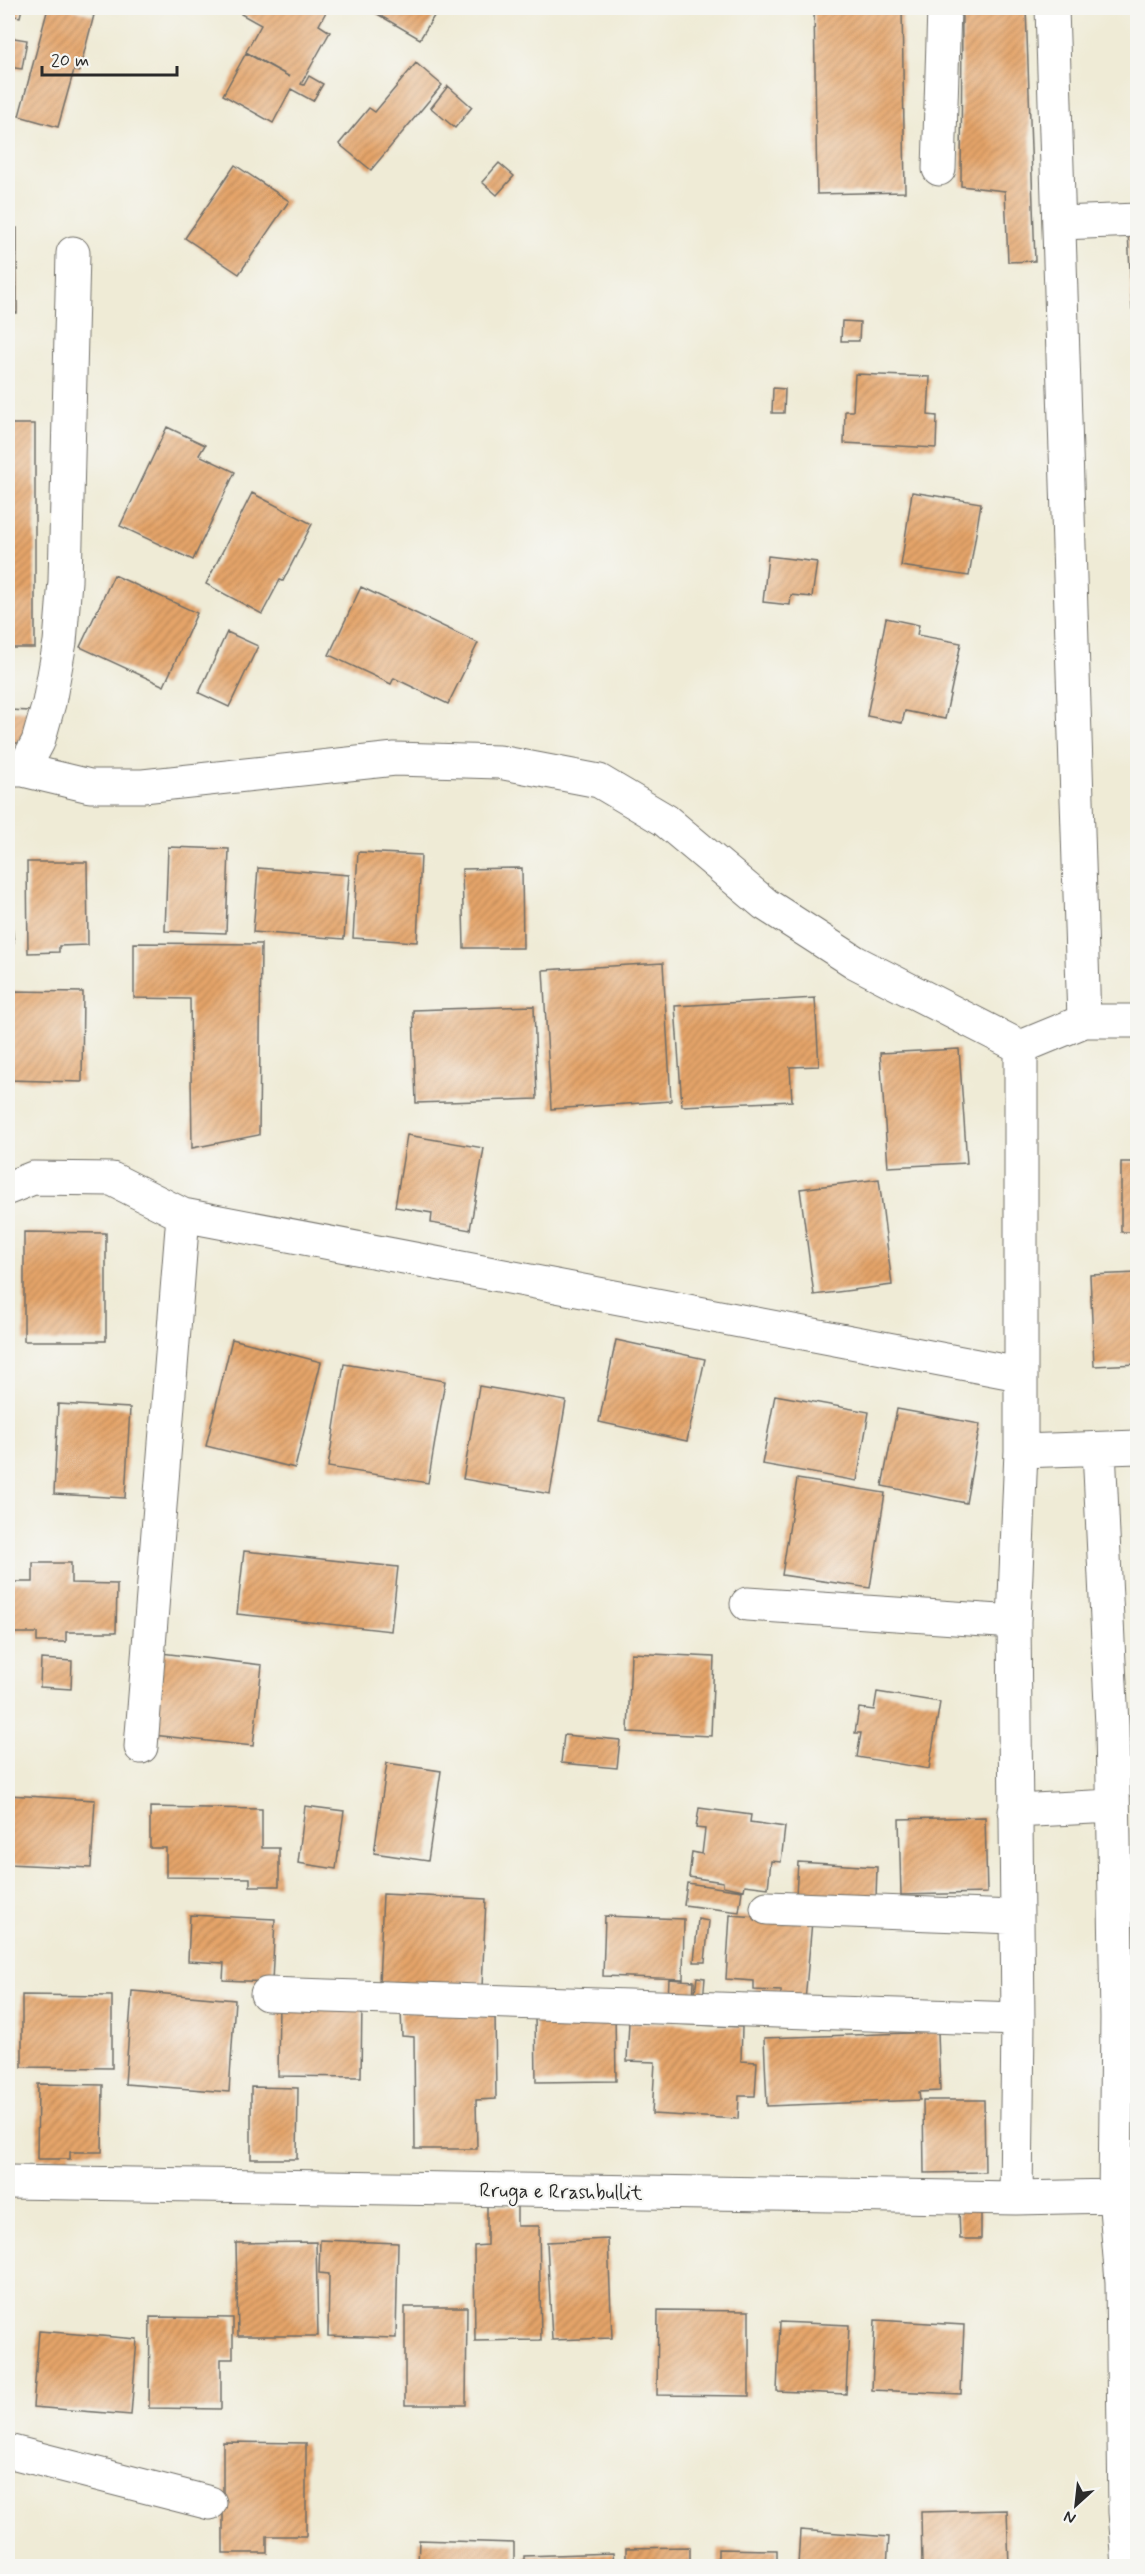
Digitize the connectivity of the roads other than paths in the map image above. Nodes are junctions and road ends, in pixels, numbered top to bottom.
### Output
1 (944, 8) edge
2 (1052, 8) edge
3 (939, 169) dead end
4 (1137, 220) edge
5 (1060, 223) junction
6 (73, 253) dead end
7 (15, 770) edge
8 (1083, 1021) junction
9 (1137, 1021) edge
10 (1021, 1047) junction
11 (8, 1188) edge
12 (183, 1215) junction
13 (1019, 1374) junction
14 (1137, 1448) edge
15 (1099, 1449) junction
16 (1021, 1451) junction
17 (747, 1604) dead end
18 (1014, 1622) junction
19 (1125, 1726) edge
20 (141, 1746) dead end
21 (1112, 1806) junction
22 (1015, 1811) junction
23 (767, 1908) dead end
24 (1016, 1917) junction
25 (267, 1994) dead end
26 (1127, 2017) edge
27 (1018, 2019) junction
28 (8, 2182) edge
29 (1115, 2196) junction
30 (1016, 2198) junction
31 (1130, 2282) edge
32 (8, 2451) edge
33 (210, 2503) dead end
34 (1129, 2566) edge

1 - 3 street
2 - 5 street
4 - 5 street
5 - 8 street
6 - 7 street
7 - 10 street
8 - 9 street
8 - 10 street
10 - 13 street
11 - 12 street
12 - 13 street
12 - 20 street
13 - 16 street
14 - 15 street
15 - 16 street
15 - 19 street
16 - 18 street
17 - 18 street
18 - 22 street
19 - 21 street
21 - 22 street
21 - 26 street
22 - 24 street
23 - 24 street
24 - 27 street
25 - 27 street
26 - 29 street
27 - 30 street
28 - 30 street, Rruga e Rrashbullit
29 - 30 street, Rruga e Rrashbullit
29 - 31 street
31 - 34 street
32 - 33 street

